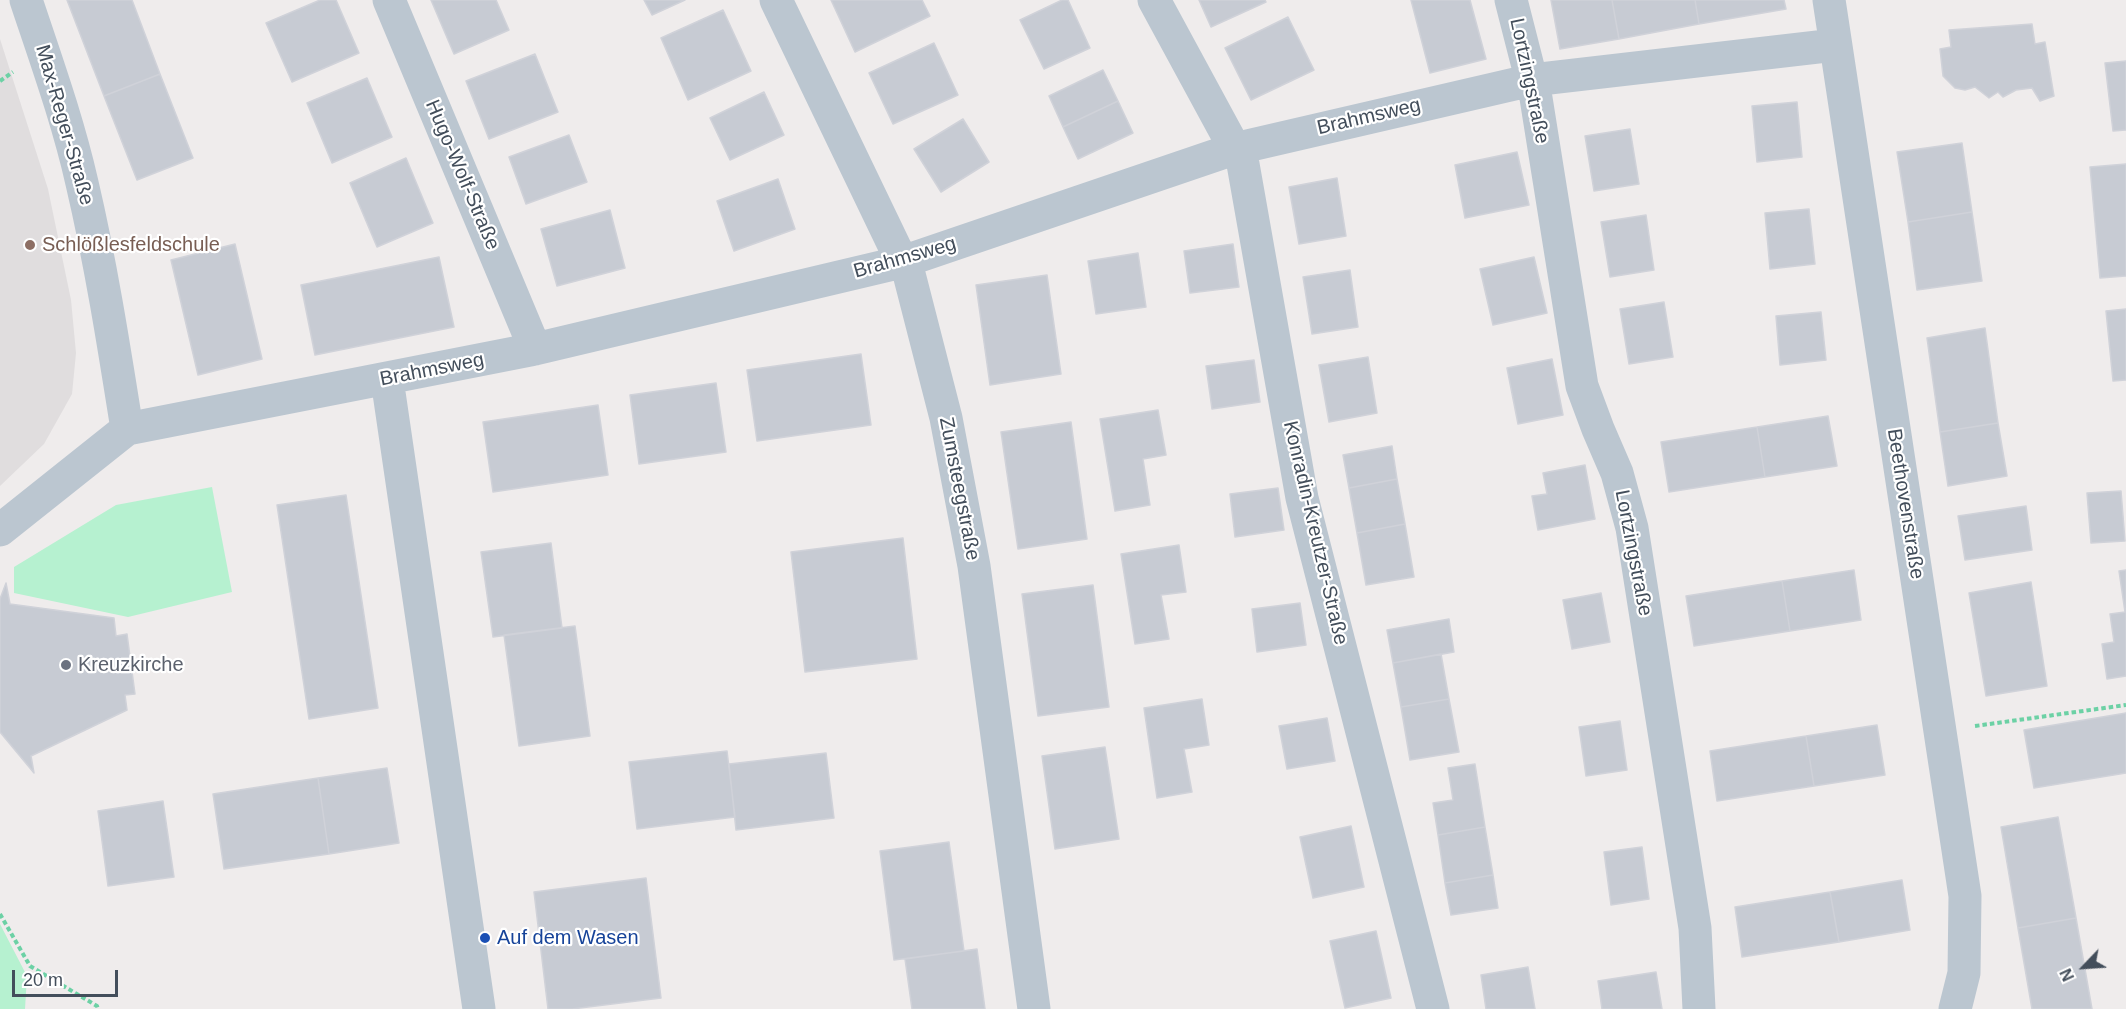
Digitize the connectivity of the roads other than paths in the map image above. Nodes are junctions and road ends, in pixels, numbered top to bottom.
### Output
1 (26, 0) edge
2 (388, 0) edge
3 (776, 0) edge
4 (1154, 0) edge
5 (1511, 0) edge
6 (1829, 0) edge
7 (1835, 45) junction
8 (1532, 80) junction
9 (1234, 149) junction
10 (902, 262) junction
11 (534, 349) junction
12 (387, 379) junction
13 (127, 429) junction
14 (0, 530) edge
15 (479, 1009) edge
16 (1034, 1009) edge
17 (1434, 1009) edge
18 (1699, 1009) edge
19 (1955, 1009) edge

1 - 13 street, Max-Reger-Straße
2 - 11 street, Hugo-Wolf-Straße
3 - 10 street, Zumsteegstraße
4 - 9 street, Konradin-Kreutzer-Straße
5 - 8 street, Lortzingstraße
6 - 7 street, Beethovenstraße
7 - 8 street, Brahmsweg
7 - 19 street, Beethovenstraße
8 - 9 street, Brahmsweg
8 - 18 street, Lortzingstraße
9 - 10 street, Brahmsweg
9 - 17 street, Konradin-Kreutzer-Straße
10 - 11 street, Brahmsweg
10 - 16 street, Zumsteegstraße
11 - 12 street, Brahmsweg
12 - 13 street, Brahmsweg
12 - 15 street
13 - 14 street, Brahmsweg

